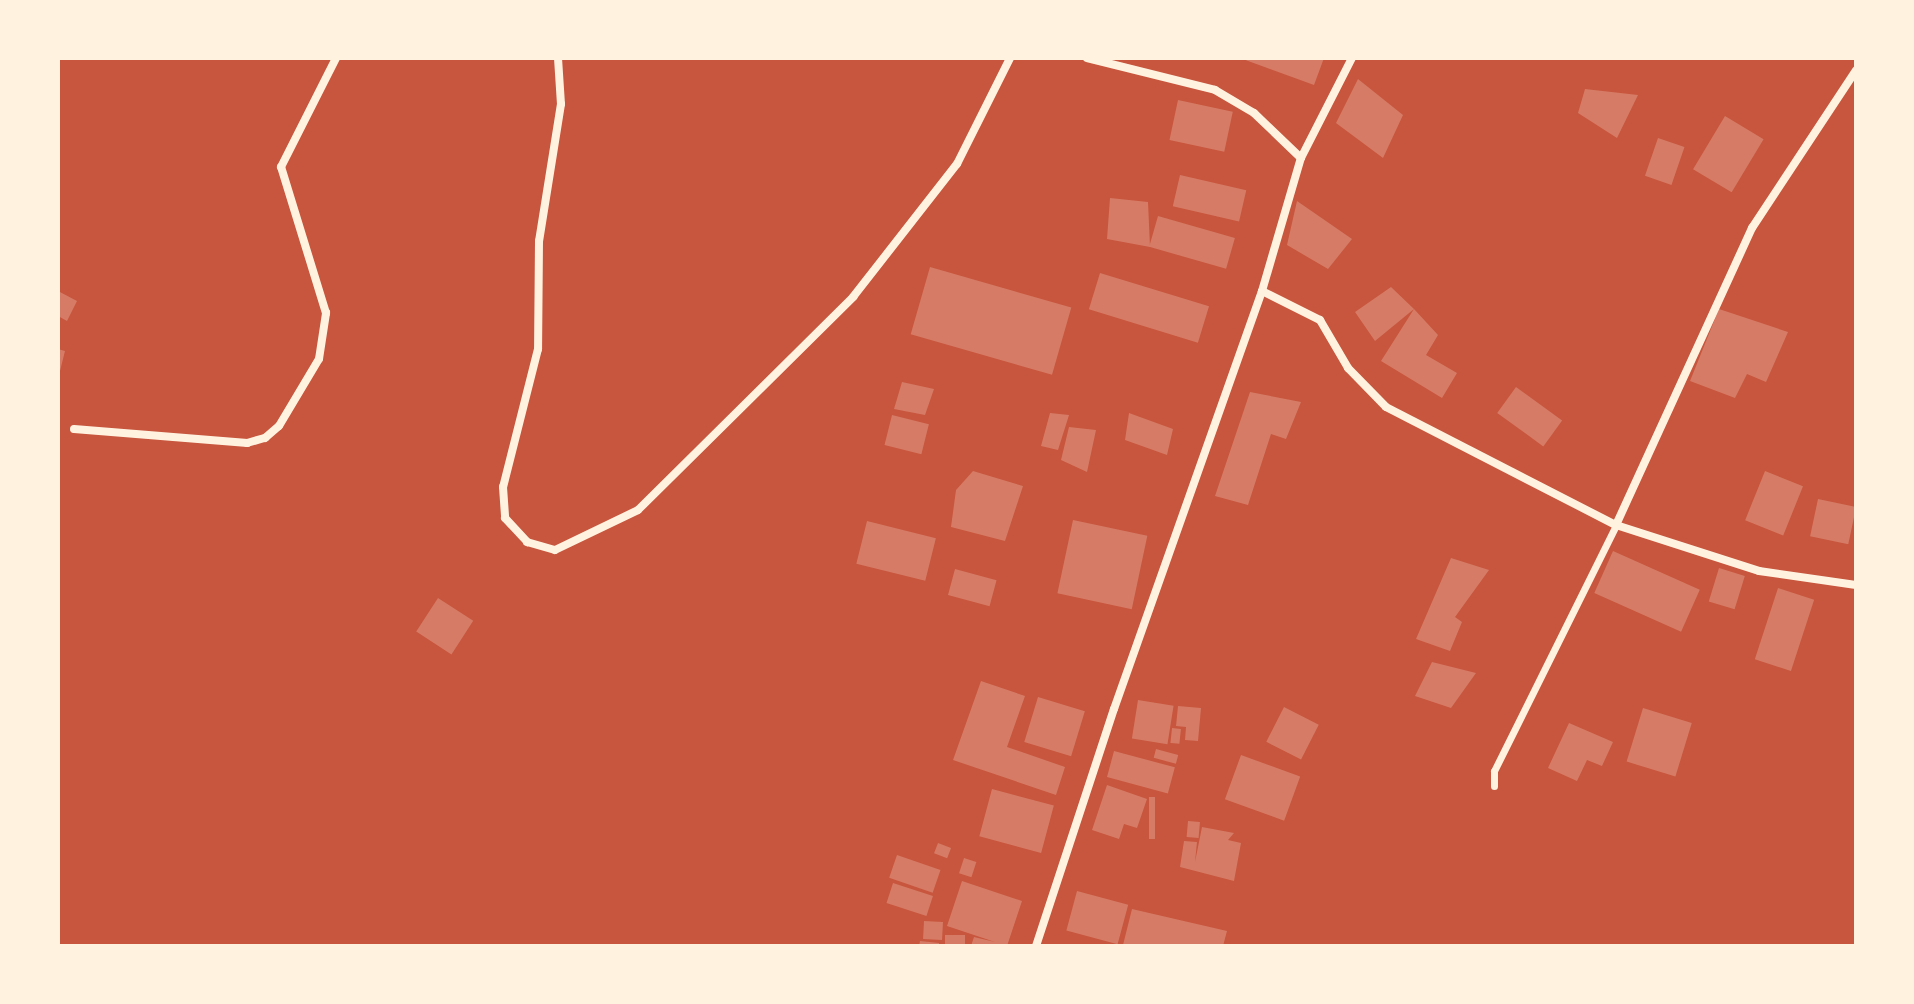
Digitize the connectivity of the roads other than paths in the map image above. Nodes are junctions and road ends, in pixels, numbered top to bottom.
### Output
1 (336, 58) edge
2 (558, 58) edge
3 (1010, 58) edge
4 (1087, 58) edge
5 (1352, 58) edge
6 (1856, 70) edge
7 (1301, 158) junction
8 (1262, 291) junction
9 (74, 429) dead end
10 (1616, 525) junction
11 (1856, 585) edge
12 (1494, 786) dead end
13 (1036, 946) edge

1 - 9 street
2 - 3 street
4 - 7 street
5 - 7 street
6 - 10 street
7 - 8 street
8 - 10 street
8 - 13 street
10 - 11 street
10 - 12 street

